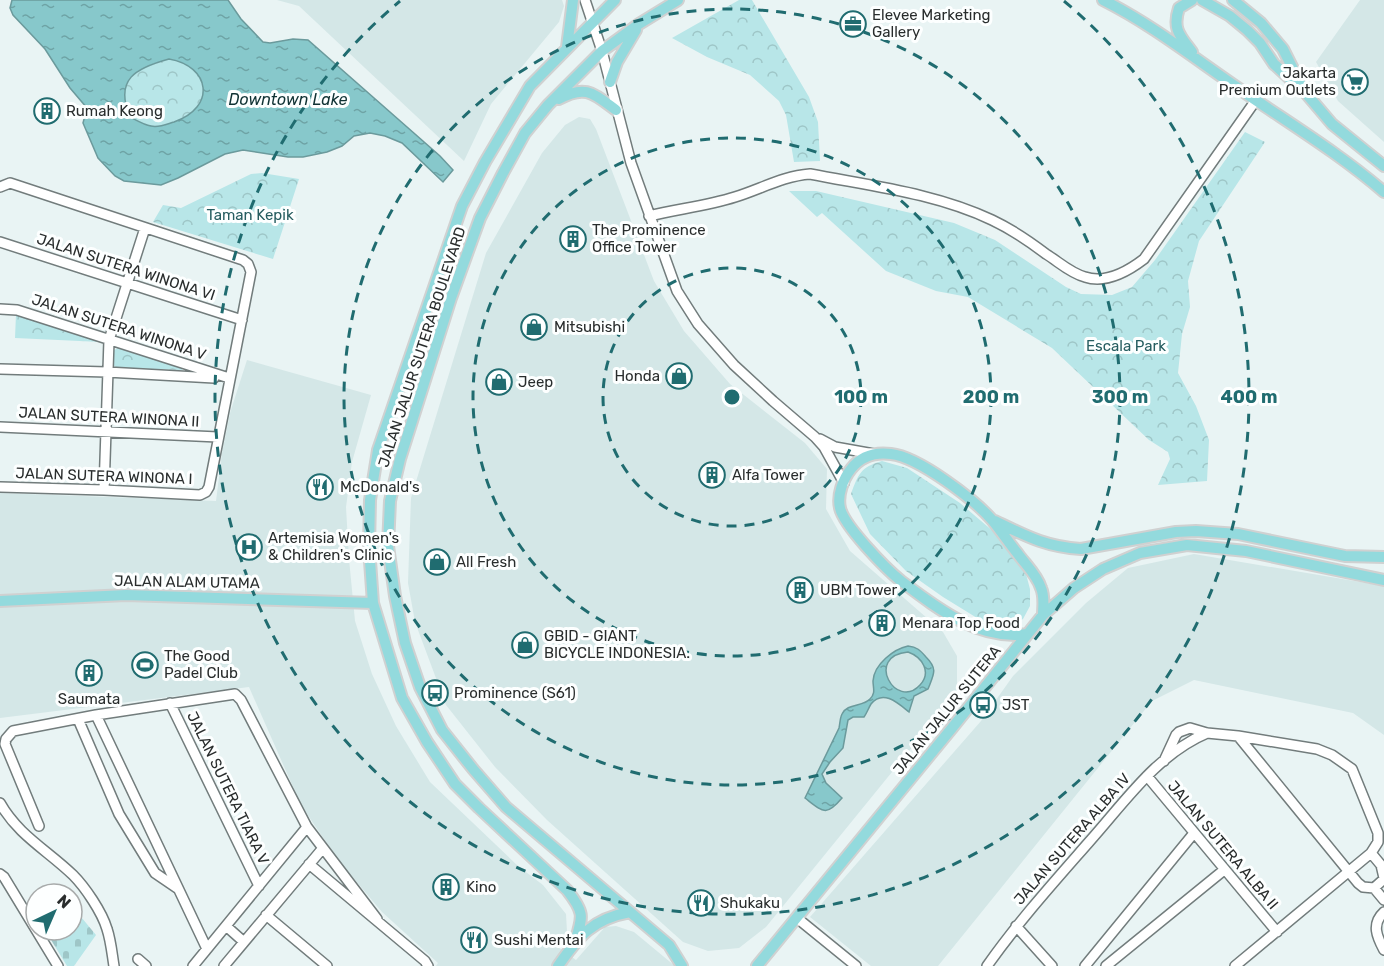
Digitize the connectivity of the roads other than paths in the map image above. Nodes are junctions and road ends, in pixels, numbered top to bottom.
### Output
1 (573, 0) edge
2 (585, 0) edge
3 (615, 0) edge
4 (678, 0) edge
5 (1103, 0) edge
6 (1191, 0) edge
7 (1202, 0) edge
8 (1233, 0) edge
9 (592, 23) junction
10 (639, 24) junction
11 (567, 47) junction
12 (602, 51) junction
13 (1198, 60) junction
14 (610, 82) junction
15 (1304, 91) junction
16 (1256, 100) junction
17 (548, 105) junction
18 (616, 110) junction
19 (1384, 166) edge
20 (1, 186) edge
21 (1384, 192) edge
22 (649, 216) junction
23 (145, 228) junction
24 (0, 242) edge
25 (127, 283) junction
26 (0, 309) edge
27 (242, 320) junction
28 (109, 340) junction
29 (0, 369) edge
30 (107, 372) junction
31 (229, 378) junction
32 (0, 428) edge
33 (105, 431) junction
34 (815, 436) junction
35 (218, 437) junction
36 (874, 454) junction
37 (844, 483) junction
38 (0, 487) edge
39 (104, 490) junction
40 (993, 520) junction
41 (1384, 557) edge
42 (1384, 580) edge
43 (0, 601) edge
44 (374, 603) junction
45 (1043, 615) junction
46 (1028, 634) junction
47 (170, 703) junction
48 (96, 715) junction
49 (78, 718) junction
50 (1207, 733) junction
51 (1238, 735) junction
52 (1164, 761) junction
53 (1147, 776) junction
54 (0, 804) edge
55 (39, 826) dead end
56 (307, 827) junction
57 (1194, 833) junction
58 (323, 848) junction
59 (1371, 853) junction
60 (309, 864) junction
61 (1224, 870) junction
62 (1350, 872) junction
63 (2, 876) edge
64 (1384, 879) edge
65 (259, 886) junction
66 (177, 888) junction
67 (1374, 888) junction
68 (1384, 900) edge
69 (630, 912) junction
70 (1384, 912) edge
71 (266, 915) junction
72 (797, 918) junction
73 (377, 919) junction
74 (226, 926) junction
75 (1016, 926) junction
76 (1276, 932) junction
77 (244, 942) junction
78 (575, 942) junction
79 (207, 948) junction
80 (1384, 950) edge
81 (426, 963) edge
82 (58, 966) edge
83 (114, 966) edge
84 (193, 966) edge
85 (224, 966) edge
86 (327, 966) edge
87 (558, 966) edge
88 (682, 966) edge
89 (757, 966) edge
90 (856, 966) edge
91 (987, 966) edge
92 (1052, 966) edge
93 (1085, 966) edge
94 (1106, 966) edge
95 (1235, 966) edge

1 - 11 main road
2 - 9 street
3 - 9 main road, JALAN JALUR SUTERA BOULEVARD
4 - 10 main road, JALAN JALUR SUTERA BOULEVARD
5 - 13 main road
6 - 13 main road
7 - 15 main road
8 - 15 main road
9 - 11 main road, JALAN JALUR SUTERA BOULEVARD
9 - 12 street
10 - 12 main road, JALAN JALUR SUTERA BOULEVARD
10 - 14 main road
11 - 44 main road, JALAN JALUR SUTERA BOULEVARD
12 - 14 street
12 - 17 main road, JALAN JALUR SUTERA BOULEVARD
13 - 16 main road
14 - 18 street
15 - 19 main road
16 - 21 main road
16 - 22 street
17 - 18 main road
17 - 69 main road, JALAN JALUR SUTERA BOULEVARD
18 - 22 street
20 - 23 street
22 - 34 street
23 - 25 street
23 - 27 street
24 - 25 street, JALAN SUTERA WINONA VI
25 - 27 street, JALAN SUTERA WINONA VI
25 - 28 street
26 - 28 street, JALAN SUTERA WINONA V
27 - 31 street
28 - 30 street
28 - 31 street, JALAN SUTERA WINONA V
29 - 30 street
30 - 31 street
30 - 33 street
31 - 35 street
32 - 33 street, JALAN SUTERA WINONA II
33 - 35 street, JALAN SUTERA WINONA II
33 - 39 street
34 - 36 street
34 - 37 street
35 - 39 street, JALAN SUTERA WINONA I
36 - 37 main road
36 - 40 main road
37 - 46 main road
38 - 39 street, JALAN SUTERA WINONA I
40 - 41 main road
40 - 45 main road
42 - 45 main road, JALAN JALUR SUTERA
43 - 44 main road, JALAN ALAM UTAMA
44 - 78 main road, JALAN JALUR SUTERA BOULEVARD
45 - 46 main road, JALAN JALUR SUTERA
46 - 72 main road, JALAN JALUR SUTERA
47 - 48 street
47 - 56 street
47 - 65 street, JALAN SUTERA TIARA V
48 - 49 street
48 - 66 street
49 - 55 street
49 - 66 street
50 - 51 street, JALAN SUTERA ALBA IV
50 - 52 street, JALAN SUTERA ALBA IV
50 - 52 street, JALAN SUTERA ALBA IV
51 - 59 street, JALAN SUTERA ALBA IV
51 - 62 street
52 - 53 street, JALAN SUTERA ALBA IV
53 - 57 street, JALAN SUTERA ALBA II
53 - 75 street, JALAN SUTERA ALBA IV
54 - 83 street
56 - 58 street
56 - 65 street
57 - 61 street, JALAN SUTERA ALBA II
57 - 93 street
58 - 60 street
58 - 73 street
59 - 62 street
59 - 64 street
60 - 71 street
60 - 73 street
61 - 76 street, JALAN SUTERA ALBA II
61 - 94 street
62 - 67 street
62 - 76 street
63 - 82 street
64 - 67 street
65 - 74 street
66 - 79 street
67 - 68 street
69 - 78 main road
69 - 88 main road
70 - 80 street
71 - 77 street
71 - 86 street
72 - 89 main road, JALAN JALUR SUTERA
72 - 90 street
73 - 81 street
74 - 77 street
74 - 79 street
75 - 91 street
75 - 92 street, JALAN SUTERA ALBA IV
76 - 95 street
77 - 85 street
78 - 87 main road
79 - 84 street

